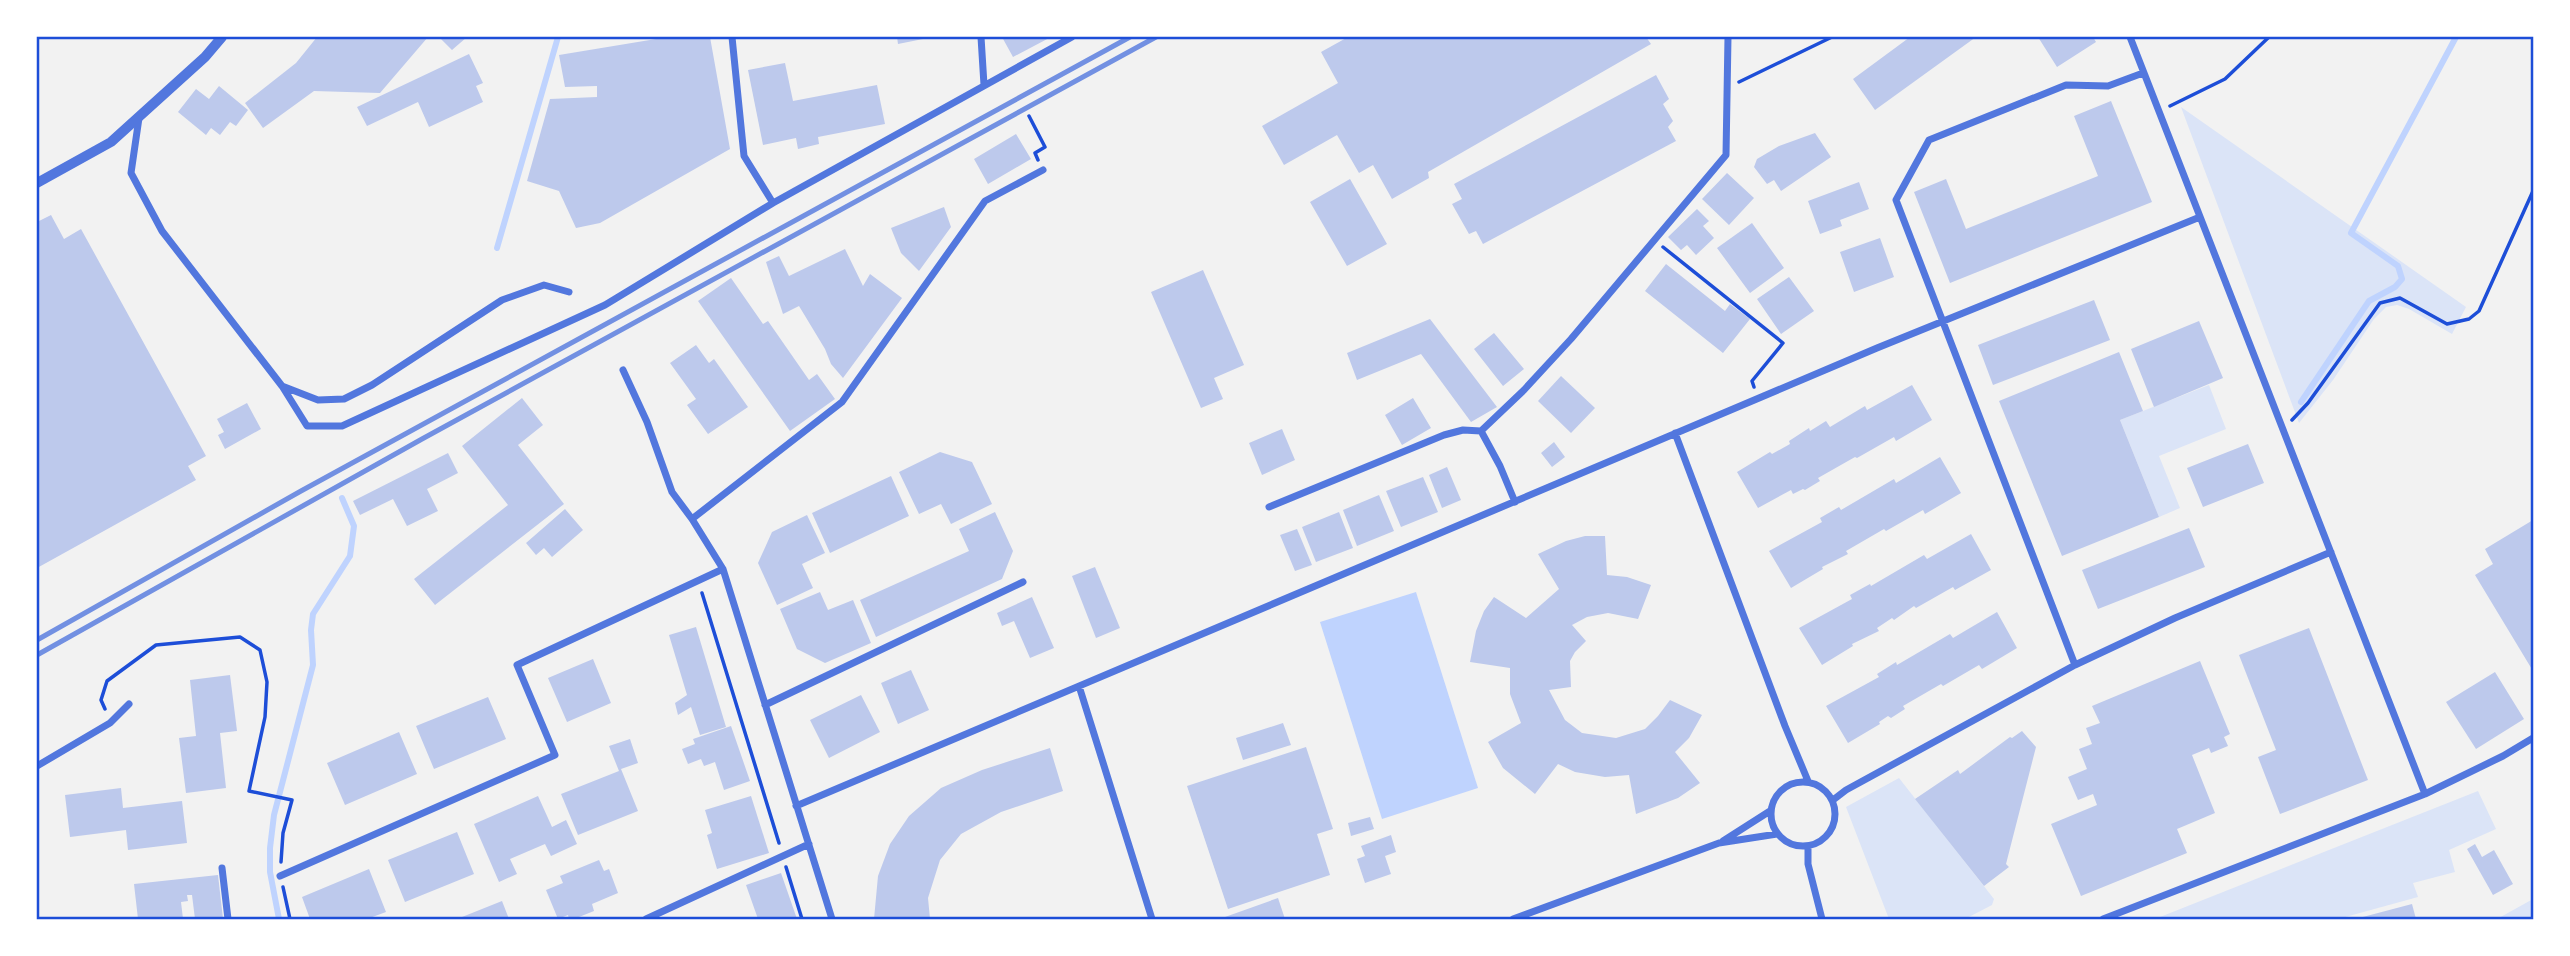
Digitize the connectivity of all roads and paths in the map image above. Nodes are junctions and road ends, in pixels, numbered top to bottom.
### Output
1 (222, 37) edge
2 (732, 37) edge
3 (981, 37) edge
4 (1072, 37) edge
5 (1728, 37) edge
6 (1832, 37) edge
7 (2130, 37) edge
8 (2269, 37) edge
9 (2143, 73) junction
10 (984, 85) junction
11 (1726, 88) junction
12 (2159, 112) junction
13 (139, 117) junction
14 (1029, 117) dead end
15 (1045, 147) dead end
16 (1043, 170) dead end
17 (37, 183) edge
18 (2533, 191) edge
19 (773, 202) junction
20 (2200, 217) junction
21 (1654, 240) junction
22 (569, 292) dead end
23 (1945, 322) junction
24 (623, 370) dead end
25 (282, 386) junction
26 (1758, 398) junction
27 (2283, 428) junction
28 (1481, 431) junction
29 (1675, 433) junction
30 (1514, 502) junction
31 (1269, 507) dead end
32 (692, 519) junction
33 (2331, 552) junction
34 (723, 569) junction
35 (698, 581) junction
36 (1023, 582) dead end
37 (2075, 665) junction
38 (1079, 686) junction
39 (129, 704) dead end
40 (765, 705) junction
41 (110, 723) junction
42 (2533, 738) edge
43 (37, 766) edge
44 (1808, 781) junction
45 (2425, 794) junction
46 (1833, 800) junction
47 (796, 806) junction
48 (1770, 811) junction
49 (1777, 834) junction
50 (1719, 843) junction
51 (809, 844) junction
52 (1808, 846) junction
53 (783, 856) junction
54 (222, 868) dead end
55 (280, 876) junction
56 (228, 919) edge
57 (290, 919) edge
58 (646, 919) edge
59 (802, 919) edge
60 (832, 919) edge
61 (1152, 919) edge
62 (1513, 919) edge
63 (1822, 919) edge
64 (2103, 919) edge

1 - 13 street
2 - 19 street
3 - 10 street
4 - 10 street
5 - 11 street
6 - 11 path
7 - 9 street
8 - 12 path
9 - 12 street
9 - 23 street
10 - 19 street
11 - 21 street
12 - 20 street
13 - 17 street
13 - 25 street
14 - 15 path
16 - 32 street
18 - 27 path
19 - 25 street
20 - 23 street
20 - 27 street
21 - 26 path
21 - 28 street
22 - 25 street
23 - 26 street
23 - 37 street
24 - 32 street
26 - 29 street
27 - 33 street
28 - 30 street
28 - 31 street
29 - 30 street
29 - 44 street
30 - 38 street
32 - 34 street
33 - 37 street
33 - 45 street
34 - 35 street
34 - 40 street
35 - 53 path
35 - 55 street
36 - 40 street
37 - 46 street
38 - 47 street
38 - 61 street
39 - 41 street
40 - 47 street
41 - 43 street
41 - 55 path
42 - 45 street
44 - 46 street
44 - 48 street
45 - 64 street
46 - 52 street
47 - 51 street
48 - 49 street
48 - 50 street
49 - 50 street
49 - 52 street
50 - 62 street
51 - 53 street
51 - 60 street
52 - 63 street
53 - 58 street
53 - 59 path
54 - 56 street
55 - 57 path

